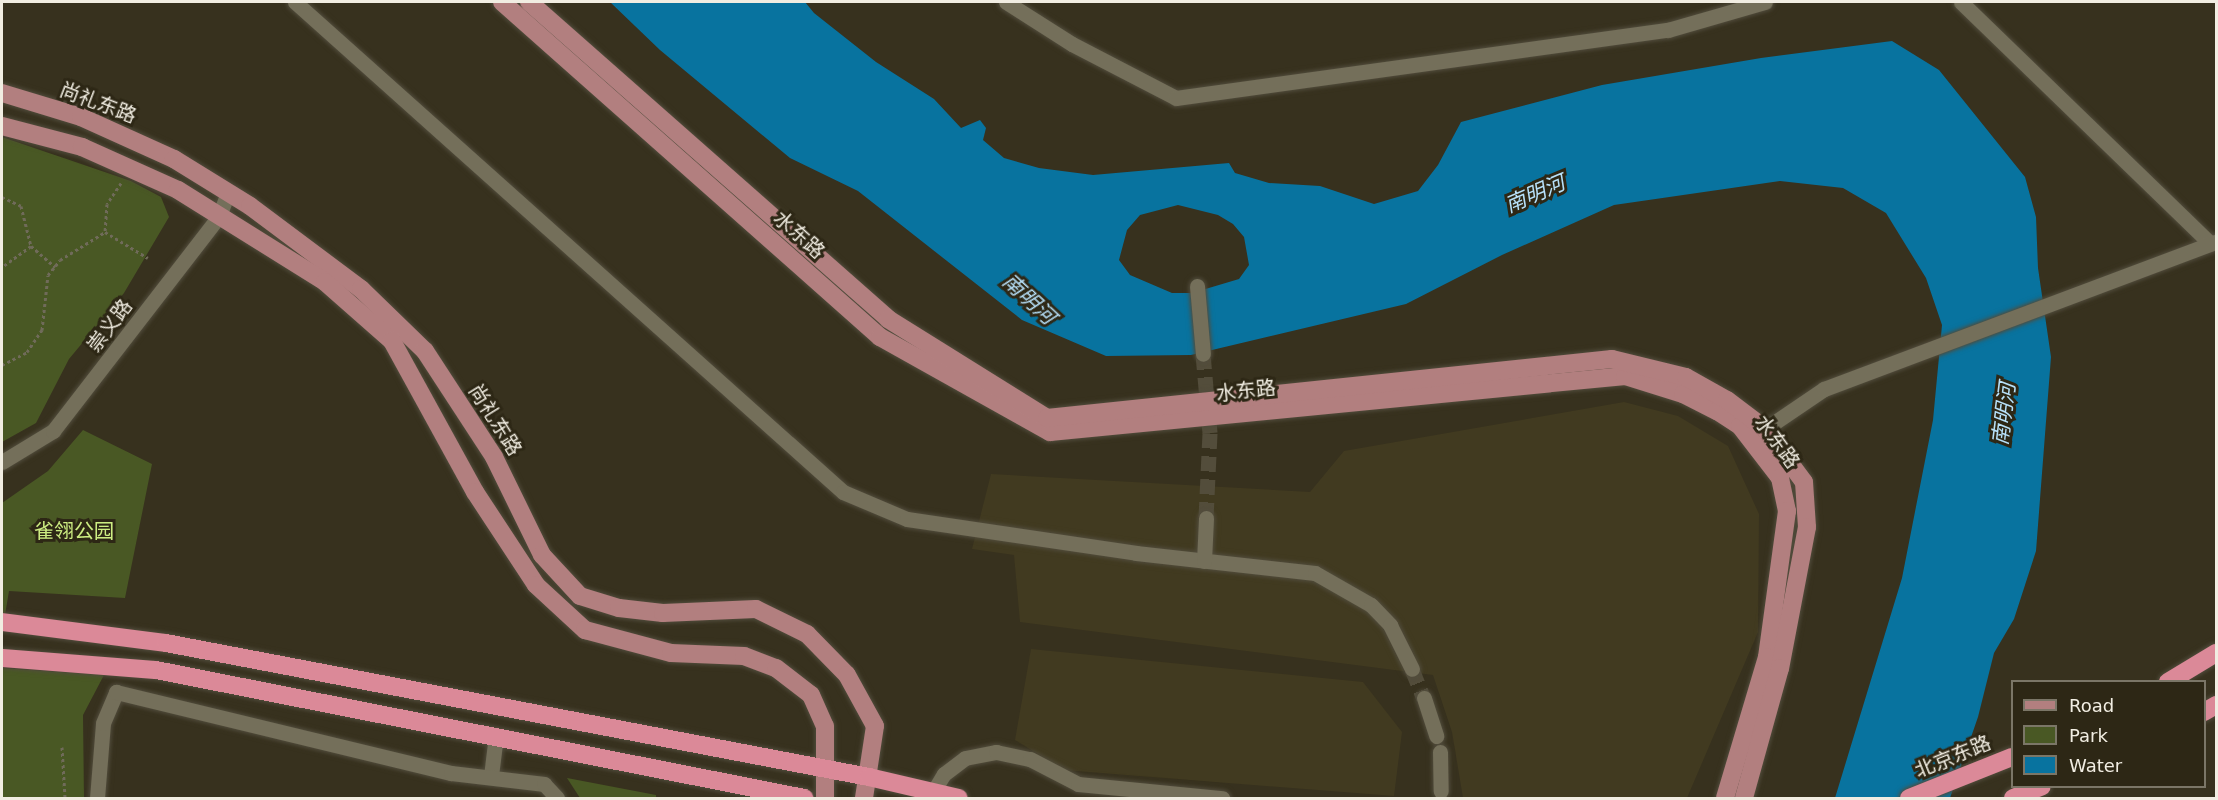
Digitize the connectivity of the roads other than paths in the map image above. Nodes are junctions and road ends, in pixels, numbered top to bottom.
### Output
1 (295, 2) edge
2 (502, 2) edge
3 (530, 2) edge
4 (1006, 2) edge
5 (1765, 2) edge
6 (1961, 2) edge
7 (2, 93) edge
8 (2, 126) edge
9 (228, 193) junction
10 (219, 216) junction
11 (2213, 242) edge
12 (1197, 286) dead end
13 (1203, 354) tunnel mouth
14 (1758, 433) junction
15 (2, 462) edge
16 (1206, 518) tunnel mouth
17 (1204, 561) junction
18 (10, 623) edge
19 (2217, 653) edge
20 (9, 659) edge
21 (1412, 669) tunnel mouth
22 (2170, 680) edge
23 (1424, 698) tunnel mouth
24 (1436, 736) dead end
25 (496, 738) junction
26 (1440, 752) dead end
27 (2011, 758) edge
28 (826, 769) junction
29 (491, 776) junction
30 (869, 777) junction
31 (2037, 788) edge
32 (1441, 791) dead end
33 (933, 792) junction
34 (97, 798) edge
35 (557, 798) edge
36 (804, 798) edge
37 (825, 798) edge
38 (864, 798) edge
39 (959, 798) edge
40 (1222, 798) edge
41 (1725, 798) edge
42 (1743, 798) edge
43 (1909, 798) edge
44 (2013, 798) edge

1 - 17 street
2 - 14 main road, 水东路
3 - 14 main road, 水东路
4 - 5 street
6 - 11 street
7 - 9 main road, 尚礼东路
8 - 10 main road
9 - 10 street, 崇义路
9 - 30 main road, 尚礼东路
10 - 15 street, 崇义路
10 - 28 main road
11 - 14 street
12 - 13 street
14 - 41 main road, 水东路
14 - 42 main road, 水东路
16 - 17 street
17 - 21 street
18 - 28 highway
19 - 22 highway
20 - 25 highway
23 - 24 street
25 - 29 street
25 - 36 highway
26 - 32 street
27 - 43 highway, 北京东路
28 - 30 highway
28 - 37 main road
29 - 34 street
29 - 35 street
30 - 33 highway
30 - 38 main road, 尚礼东路
31 - 44 highway
33 - 39 highway
33 - 40 street

